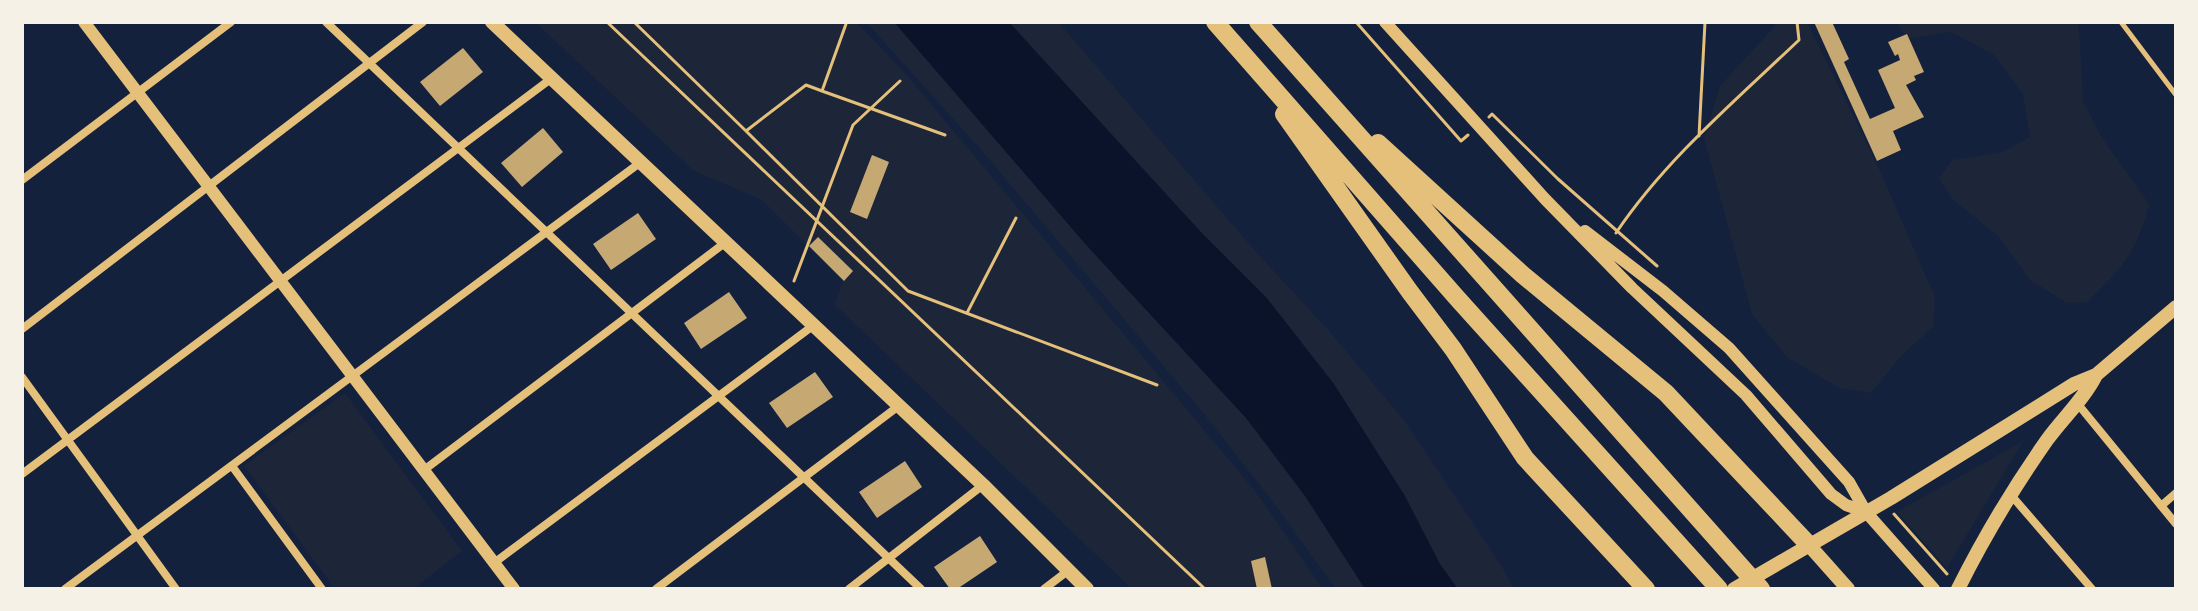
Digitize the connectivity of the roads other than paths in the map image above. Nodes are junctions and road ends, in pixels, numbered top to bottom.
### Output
1 (84, 22) edge
2 (231, 22) edge
3 (326, 22) edge
4 (423, 22) edge
5 (492, 22) edge
6 (1215, 22) edge
7 (1258, 22) edge
8 (1385, 22) edge
9 (2121, 22) edge
10 (1291, 60) junction
11 (370, 64) junction
12 (1253, 64) junction
13 (552, 78) junction
14 (138, 93) junction
15 (2176, 95) edge
16 (458, 147) junction
17 (641, 162) junction
18 (23, 176) edge
19 (210, 187) junction
20 (1545, 199) junction
21 (547, 233) junction
22 (726, 242) junction
23 (281, 281) junction
24 (2176, 307) edge
25 (632, 313) junction
26 (814, 325) junction
27 (22, 329) edge
28 (2096, 375) junction
29 (353, 376) junction
30 (22, 377) edge
31 (718, 397) junction
32 (2077, 403) junction
33 (900, 405) junction
34 (68, 440) junction
35 (232, 466) junction
36 (424, 470) junction
37 (22, 474) edge
38 (804, 478) junction
39 (983, 485) junction
40 (2176, 493) edge
41 (2011, 495) junction
42 (2161, 506) junction
43 (1866, 512) junction
44 (2176, 524) edge
45 (137, 536) junction
46 (1808, 544) junction
47 (889, 558) junction
48 (494, 563) junction
49 (1069, 570) junction
50 (509, 587) edge
51 (1958, 588) edge
52 (65, 589) edge
53 (176, 589) edge
54 (322, 589) edge
55 (656, 589) edge
56 (849, 589) edge
57 (921, 589) edge
58 (1044, 589) edge
59 (1087, 589) edge
60 (1646, 589) edge
61 (1719, 589) edge
62 (1734, 589) edge
63 (1761, 589) edge
64 (1848, 589) edge
65 (1934, 589) edge
66 (2092, 589) edge

1 - 14 street
2 - 14 street
3 - 11 street
4 - 11 street
5 - 13 main road
6 - 12 highway
7 - 10 highway
8 - 20 street
9 - 15 lane
10 - 46 highway
10 - 63 highway
11 - 16 street
11 - 19 street
12 - 60 highway
12 - 61 highway
13 - 16 street
13 - 17 main road
14 - 18 street
14 - 19 street
16 - 21 street
16 - 23 street
17 - 21 street
17 - 22 main road
19 - 23 street
19 - 27 street
20 - 43 street
20 - 43 street
21 - 25 street
21 - 29 street
22 - 25 street
22 - 26 main road
23 - 29 street
23 - 34 street
24 - 28 main road
25 - 31 street
25 - 36 street
26 - 31 street
26 - 33 main road
28 - 32 main road
28 - 43 main road
29 - 35 street
29 - 36 street
30 - 34 street
31 - 38 street
31 - 48 street
32 - 41 main road
32 - 42 street
33 - 38 street
33 - 39 main road
34 - 37 street
34 - 45 street
35 - 45 street
35 - 54 street
36 - 48 street
38 - 47 street
38 - 55 street
39 - 47 street
39 - 49 main road
40 - 42 street
41 - 51 main road
41 - 66 street
42 - 44 street
43 - 46 main road
43 - 65 street
45 - 52 street
45 - 53 street
46 - 62 main road
46 - 64 main road
47 - 56 street
47 - 57 street
48 - 50 street
49 - 58 street
49 - 59 main road

